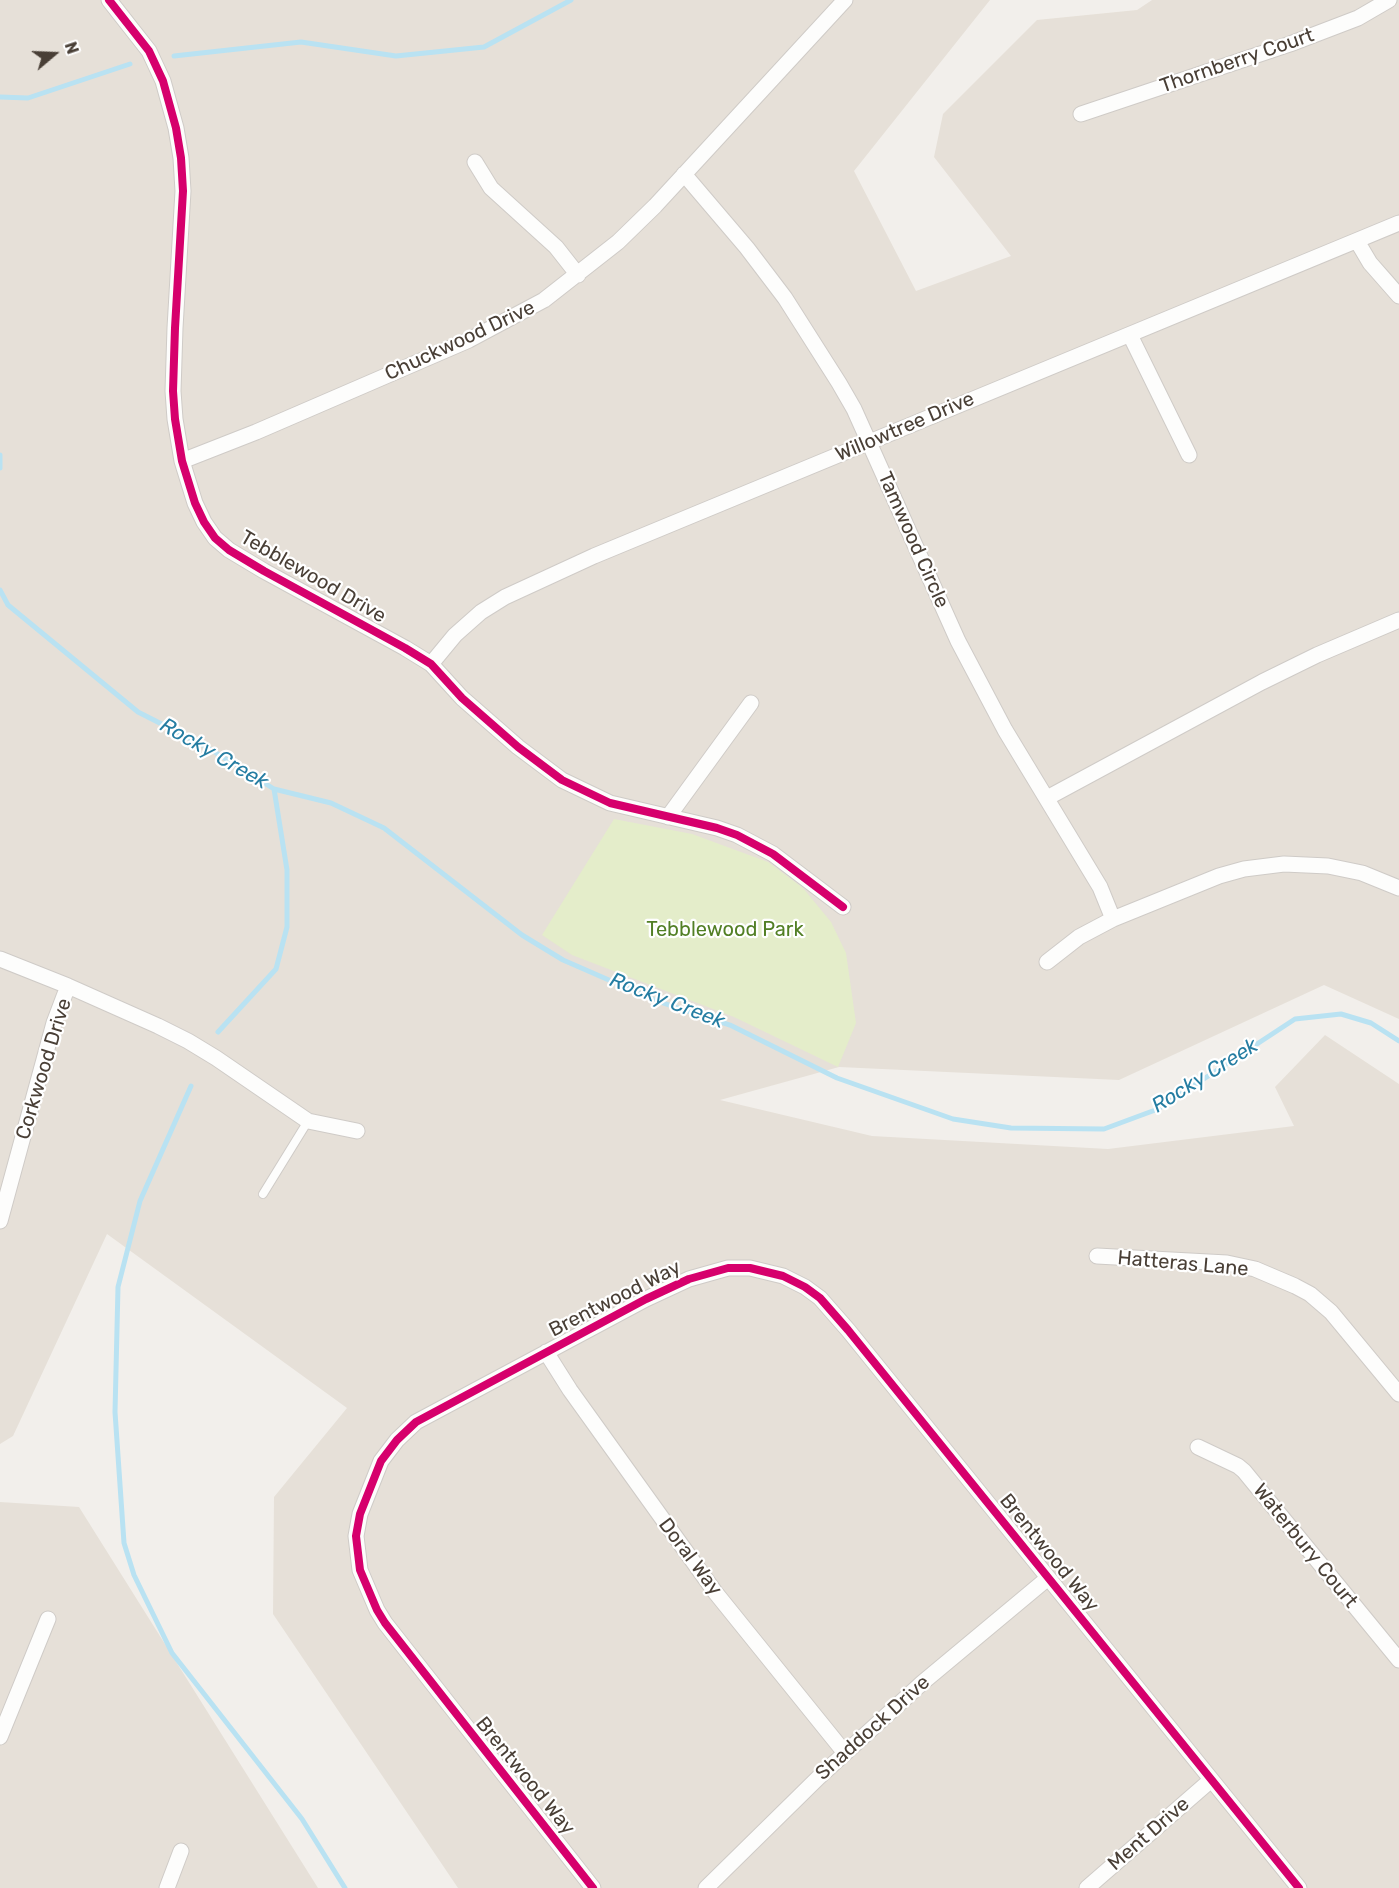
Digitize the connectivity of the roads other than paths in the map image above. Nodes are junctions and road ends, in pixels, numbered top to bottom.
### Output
1 (109, 0) edge
2 (845, 0) edge
3 (1389, 0) edge
4 (1081, 114) dead end
5 (475, 162) dead end
6 (684, 174) junction
7 (1399, 223) edge
8 (1357, 241) junction
9 (578, 275) junction
10 (1399, 296) edge
11 (1130, 335) junction
12 (869, 442) junction
13 (1189, 455) dead end
14 (182, 461) junction
15 (1399, 620) edge
16 (431, 664) junction
17 (751, 703) dead end
18 (1047, 798) junction
19 (668, 817) junction
20 (1399, 888) edge
21 (843, 908) dead end
22 (1113, 919) junction
23 (0, 959) edge
24 (1047, 962) dead end
25 (69, 986) junction
26 (308, 1121) junction
27 (357, 1131) dead end
28 (263, 1194) dead end
29 (0, 1221) edge
30 (1098, 1256) dead end
31 (546, 1352) junction
32 (1399, 1394) edge
33 (1198, 1447) dead end
34 (1048, 1578) junction
35 (48, 1619) dead end
36 (1399, 1660) edge
37 (0, 1737) edge
38 (845, 1753) junction
39 (1211, 1780) junction
40 (182, 1851) dead end
41 (167, 1888) edge
42 (593, 1888) edge
43 (706, 1888) edge
44 (1087, 1888) edge
45 (1299, 1888) edge

1 - 14 street, Tebblewood Drive
2 - 6 street, Chuckwood Drive
3 - 4 street, Thornberry Court
5 - 9 street
6 - 9 street, Chuckwood Drive
6 - 12 street, Tamwood Circle
7 - 8 street, Willowtree Drive
8 - 10 street
8 - 11 street, Willowtree Drive
9 - 14 street, Chuckwood Drive
11 - 12 street, Willowtree Drive
11 - 13 street
12 - 16 street, Willowtree Drive
12 - 18 street, Tamwood Circle
14 - 16 street, Tebblewood Drive
15 - 18 street
16 - 19 street, Tebblewood Drive
17 - 19 street
18 - 22 street, Tamwood Circle
19 - 21 street, Tebblewood Drive
20 - 22 street
22 - 24 street
23 - 25 street
25 - 26 street
25 - 29 street, Corkwood Drive
26 - 27 street
26 - 28 lane
30 - 32 street, Hatteras Lane
31 - 34 street, Brentwood Way
31 - 38 street, Doral Way
31 - 42 street, Brentwood Way
33 - 36 street, Waterbury Court
34 - 38 street, Shaddock Drive
34 - 39 street, Brentwood Way
35 - 37 street
38 - 43 street, Shaddock Drive
39 - 44 street, Ment Drive
39 - 45 street, Brentwood Way
40 - 41 street

